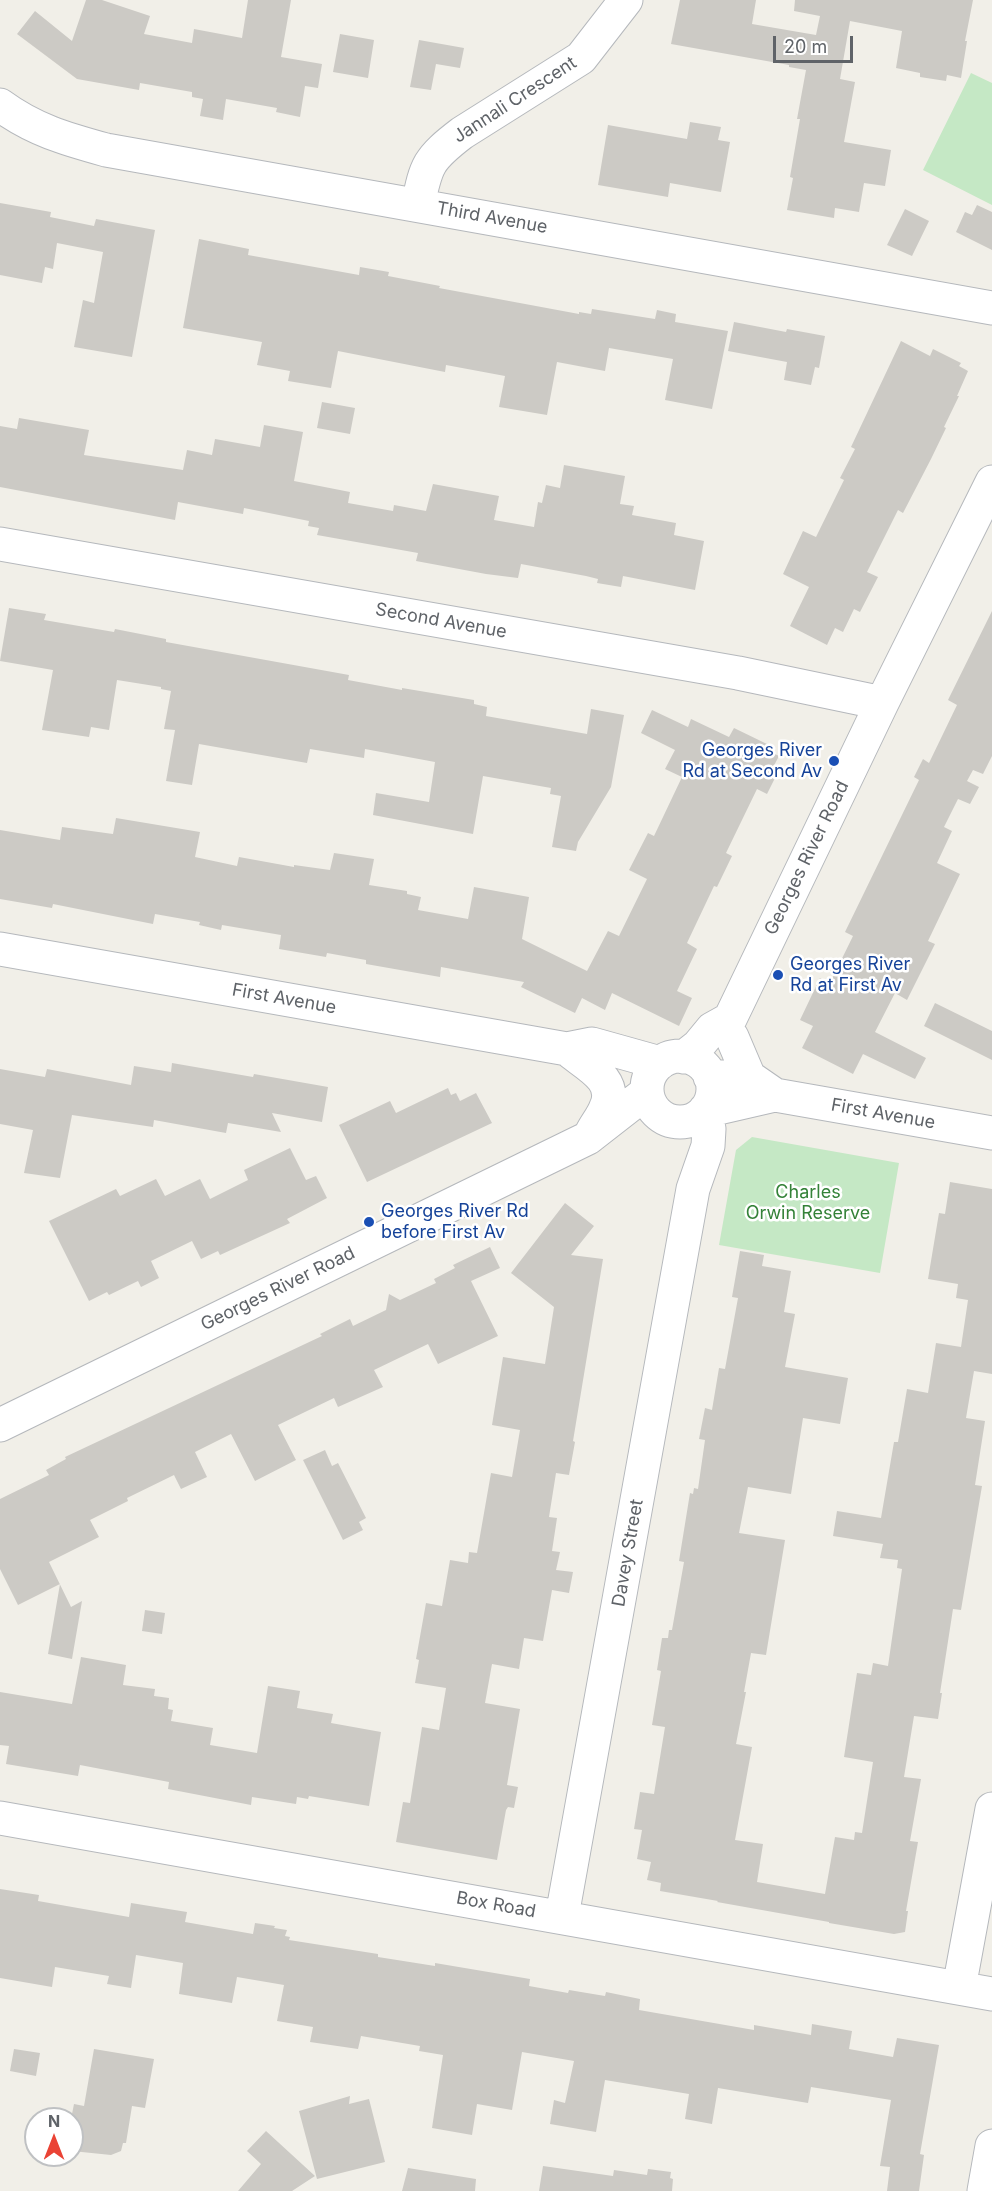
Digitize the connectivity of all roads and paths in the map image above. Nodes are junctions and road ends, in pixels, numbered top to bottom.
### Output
1 (626, 0) edge
2 (0, 105) edge
3 (418, 205) junction
4 (992, 308) edge
5 (992, 482) edge
6 (0, 544) edge
7 (882, 703) junction
8 (0, 949) edge
9 (731, 1028) junction
10 (567, 1049) junction
11 (749, 1077) junction
12 (683, 1090) junction
13 (775, 1095) junction
14 (992, 1133) edge
15 (588, 1138) junction
16 (0, 1425) edge
17 (992, 1809) edge
18 (0, 1818) edge
19 (562, 1916) junction
20 (959, 1988) junction
21 (992, 1994) edge
22 (992, 2146) edge
23 (984, 2191) edge

1 - 3 street, Jannali Crescent
2 - 3 street, Third Avenue
3 - 4 street, Third Avenue
5 - 7 street, Georges River Road
6 - 7 street, Second Avenue
7 - 9 street, Georges River Road
8 - 10 street, First Avenue
9 - 11 street
9 - 12 street, Georges River Road
10 - 12 street, First Avenue
10 - 15 street, First Avenue
11 - 12 street, First Avenue
11 - 13 street, First Avenue
12 - 13 street, First Avenue
12 - 15 street, Georges River Road
12 - 19 street, Davey Street
13 - 14 street, First Avenue
15 - 16 street, Georges River Road
17 - 20 street
18 - 19 street, Box Road
19 - 20 street, Box Road
20 - 21 street, Box Road
22 - 23 street

